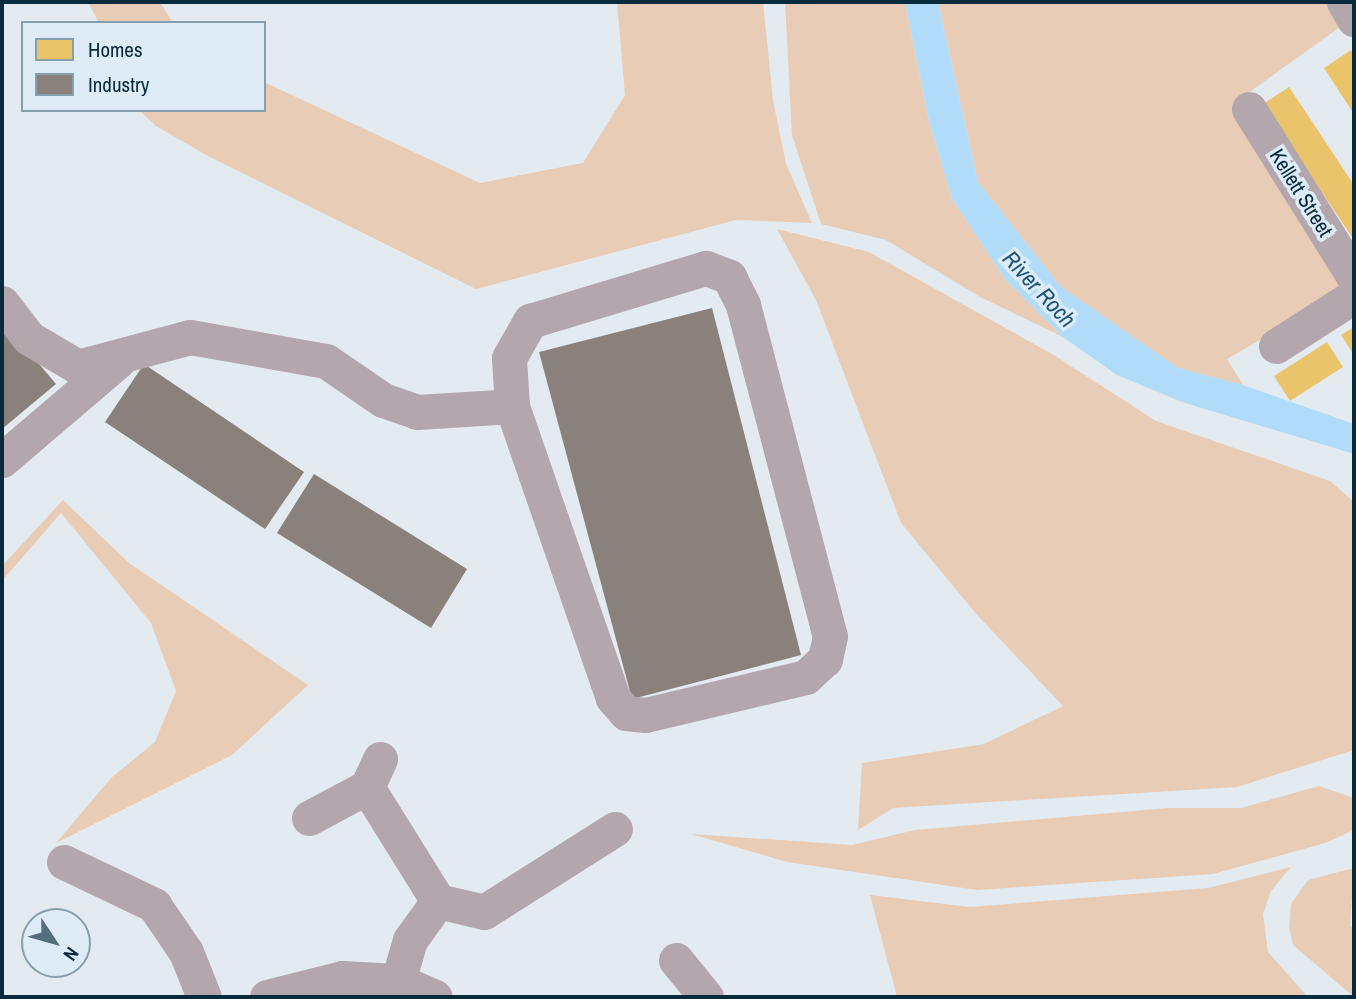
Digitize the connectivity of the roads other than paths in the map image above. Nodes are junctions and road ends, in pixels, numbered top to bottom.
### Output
1 (1344, 2) edge
2 (1354, 19) edge
3 (1249, 109) dead end
4 (1354, 277) edge
5 (1354, 296) edge
6 (2, 303) edge
7 (1276, 346) dead end
8 (126, 354) junction
9 (512, 406) junction
10 (2, 460) edge
11 (309, 818) dead end
12 (615, 829) dead end
13 (64, 862) dead end
14 (438, 901) junction
15 (676, 960) dead end
16 (398, 981) junction
17 (285, 995) edge
18 (204, 997) edge
19 (435, 997) edge
20 (706, 997) edge

1 - 2 street
3 - 4 street, Kellett Street
5 - 7 street
6 - 8 street
8 - 9 street
8 - 10 street
9 - 9 street
11 - 14 street
12 - 14 street
13 - 18 street
14 - 16 street
15 - 20 street
16 - 17 street
16 - 19 street

